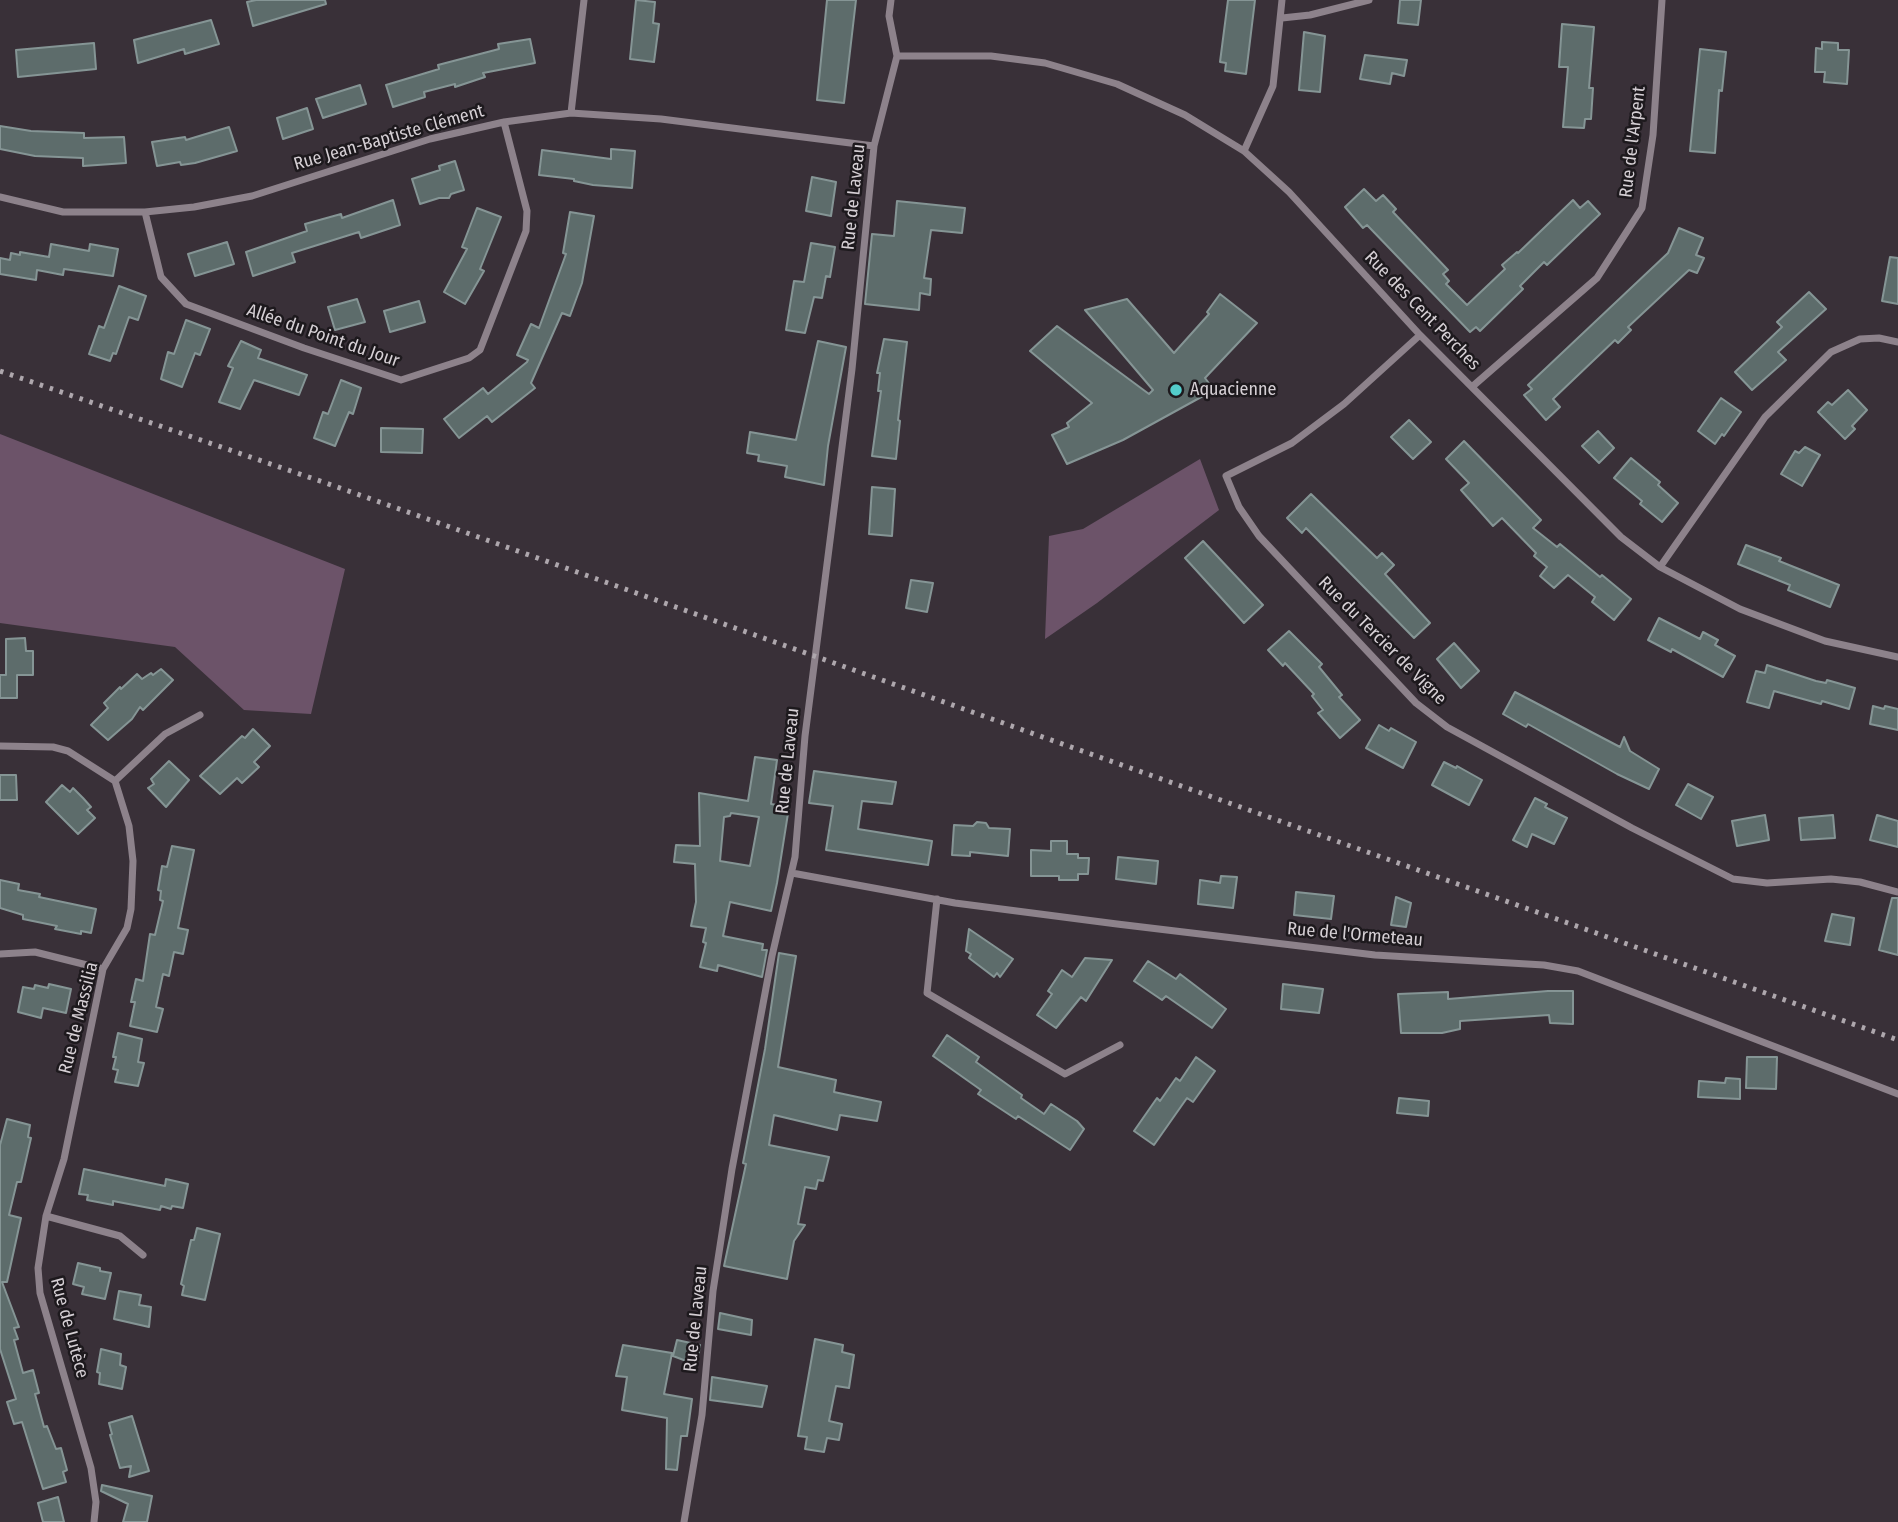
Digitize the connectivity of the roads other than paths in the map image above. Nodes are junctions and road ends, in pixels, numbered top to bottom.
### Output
1 (584, 0) edge
2 (891, 0) edge
3 (1282, 0) edge
4 (1369, 0) edge
5 (1662, 0) edge
6 (1282, 18) junction
7 (897, 56) junction
8 (571, 113) junction
9 (504, 121) junction
10 (874, 146) junction
11 (1244, 151) junction
12 (0, 197) edge
13 (145, 212) junction
14 (1420, 335) junction
15 (1898, 342) edge
16 (1473, 386) junction
17 (1660, 567) junction
18 (1898, 657) edge
19 (200, 715) dead end
20 (0, 746) edge
21 (115, 781) junction
22 (792, 873) junction
23 (1898, 892) edge
24 (937, 899) junction
25 (0, 954) edge
26 (103, 969) junction
27 (1119, 1045) dead end
28 (1898, 1094) edge
29 (76, 1100) joint
30 (46, 1216) junction
31 (144, 1255) dead end
32 (94, 1522) edge
33 (684, 1522) edge

1 - 8 street
2 - 7 street, Rue de Laveau
3 - 6 street
4 - 6 street
5 - 16 street, Rue de l'Arpent
6 - 11 street
7 - 10 street, Rue de Laveau
7 - 11 street, Rue des Cent Perches
8 - 9 street, Rue Jean-Baptiste Clément
8 - 10 street, Rue Jean-Baptiste Clément
9 - 13 street, Rue Jean-Baptiste Clément
9 - 13 street, Allée du Point du Jour
10 - 22 street, Rue de Laveau
11 - 14 street, Rue des Cent Perches
12 - 13 street, Rue Jean-Baptiste Clément
14 - 16 street, Rue des Cent Perches
14 - 23 street, Rue du Tercier de Vigne
15 - 17 street
16 - 17 street, Rue des Cent Perches
17 - 18 street, Rue des Cent Perches
19 - 21 street
20 - 21 street
21 - 26 street, Rue de Massilia
22 - 24 street, Rue de l'Ormeteau
22 - 33 street, Rue de Laveau
24 - 27 street
24 - 28 street, Rue de l'Ormeteau
25 - 26 street
26 - 29 street, Rue de Massilia
29 - 30 street, Rue de Lutèce
30 - 31 street
30 - 32 street, Rue de Lutèce

